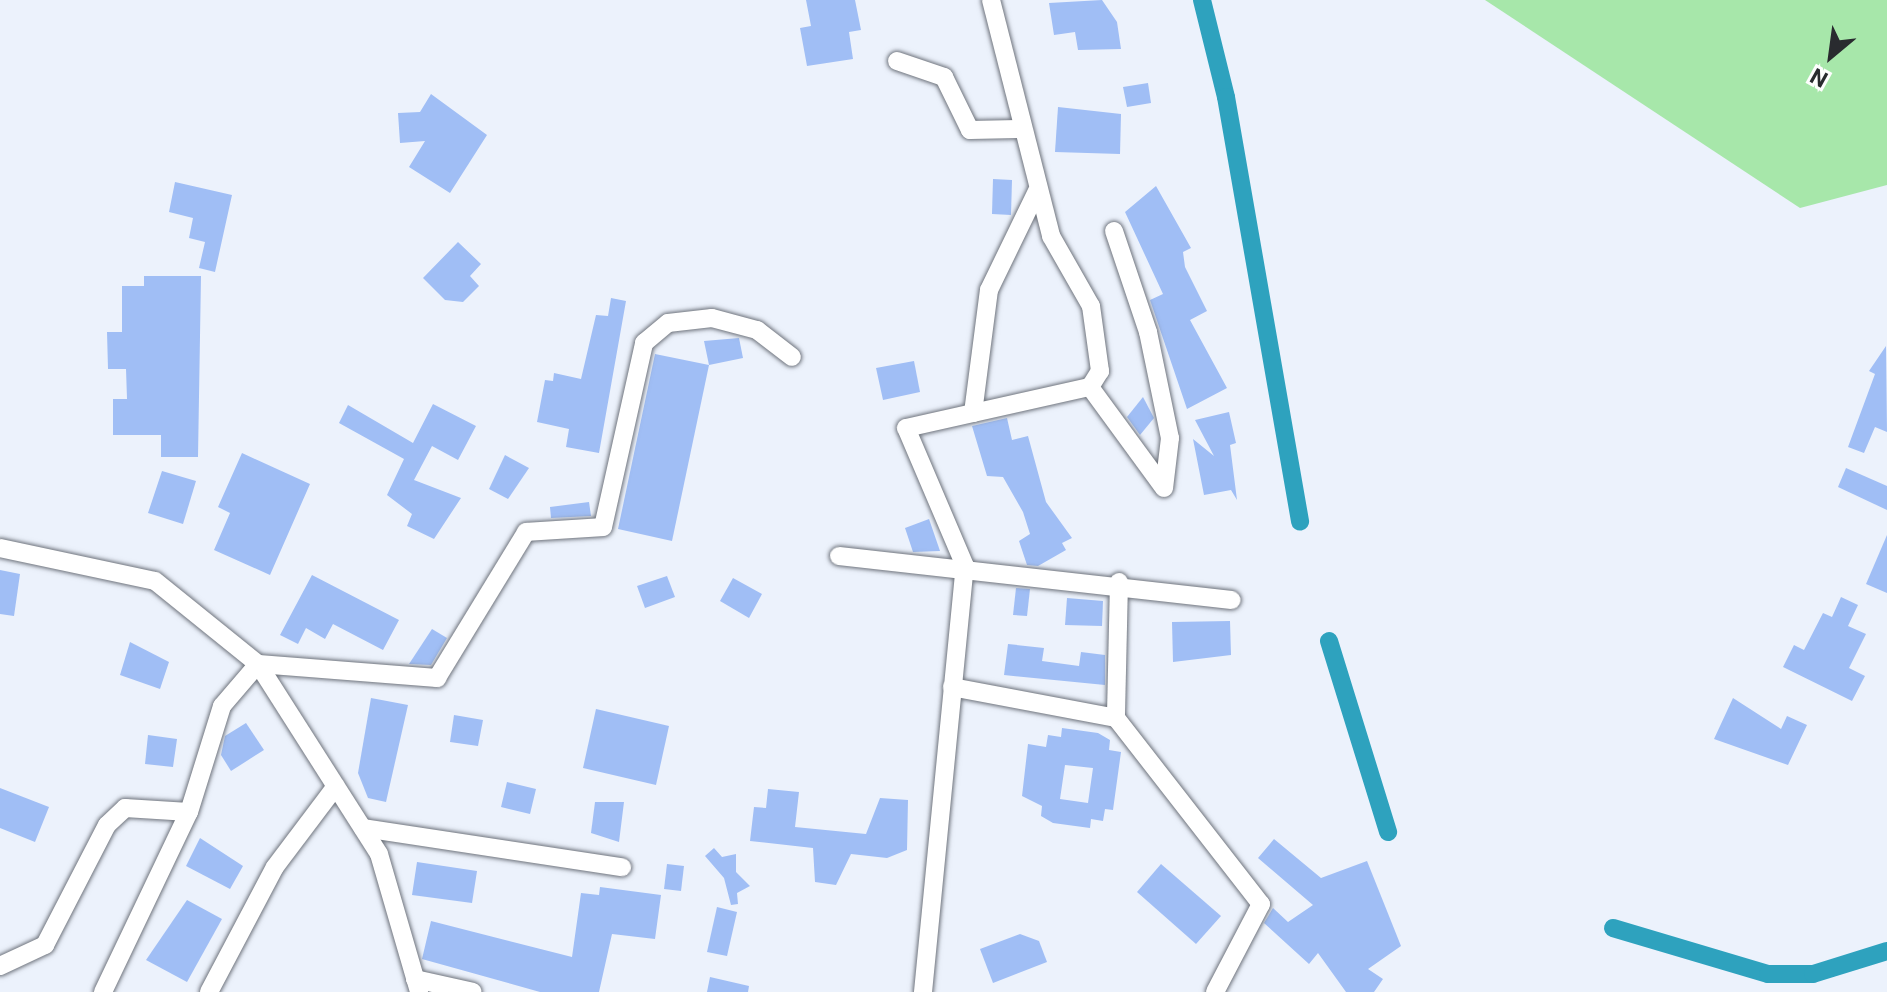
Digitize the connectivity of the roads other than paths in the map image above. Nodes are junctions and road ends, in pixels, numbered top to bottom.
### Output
1 (991, 0) edge
2 (897, 61) dead end
3 (1018, 129) junction
4 (1037, 191) junction
5 (1114, 231) dead end
6 (792, 357) dead end
7 (1090, 387) junction
8 (973, 413) junction
9 (0, 548) edge
10 (839, 556) dead end
11 (965, 566) junction
12 (1119, 582) junction
13 (1232, 600) dead end
14 (258, 664) junction
15 (952, 687) junction
16 (1116, 718) junction
17 (336, 786) junction
18 (189, 812) junction
19 (363, 828) junction
20 (622, 867) dead end
21 (0, 966) edge
22 (417, 986) edge
23 (103, 992) edge
24 (209, 992) edge
25 (473, 992) edge
26 (923, 992) edge
27 (1215, 992) edge

1 - 3 street
2 - 3 street
3 - 4 street
4 - 7 street
4 - 8 street
5 - 7 street
6 - 14 street
7 - 8 street
8 - 11 street
9 - 14 street
10 - 11 street
11 - 12 street
11 - 15 street
12 - 13 street
12 - 16 street
14 - 17 street
14 - 18 street
15 - 16 street
15 - 26 street
16 - 27 street
17 - 19 street
17 - 24 street
18 - 21 street
18 - 23 street
19 - 20 street
19 - 22 street
22 - 25 street

